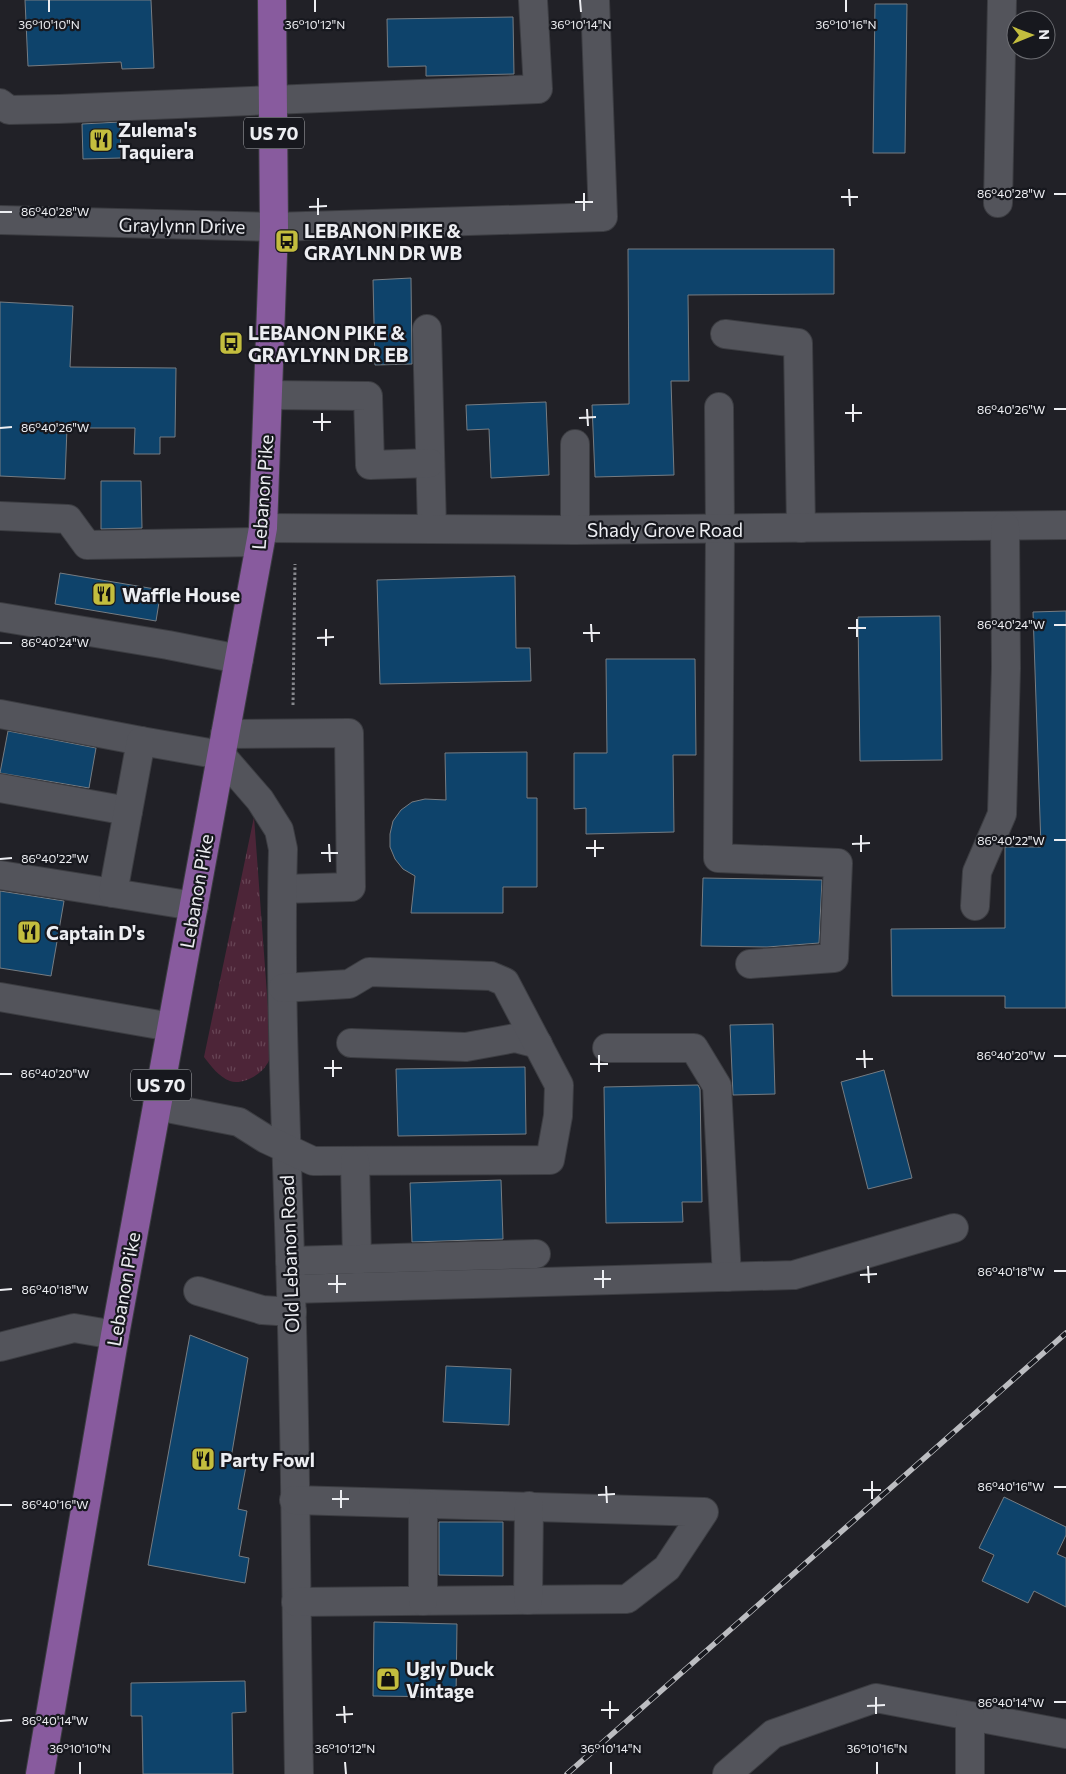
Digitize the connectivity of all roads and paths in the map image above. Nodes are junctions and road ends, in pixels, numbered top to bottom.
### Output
1 (272, 0) edge
2 (533, 0) edge
3 (596, 0) edge
4 (1002, 0) edge
5 (274, 98) junction
6 (0, 103) edge
7 (998, 203) dead end
8 (0, 220) edge
9 (274, 227) junction
10 (426, 329) dead end
11 (725, 334) dead end
12 (268, 395) junction
13 (719, 407) dead end
14 (575, 444) dead end
15 (430, 463) junction
16 (0, 516) edge
17 (1066, 525) edge
18 (1006, 526) junction
19 (801, 528) junction
20 (432, 529) junction
21 (576, 530) junction
22 (720, 530) junction
23 (261, 535) junction
24 (295, 564) dead end
25 (0, 617) edge
26 (238, 658) junction
27 (0, 714) edge
28 (293, 733) junction
29 (141, 740) junction
30 (223, 744) junction
31 (0, 788) edge
32 (128, 810) junction
33 (0, 874) edge
34 (283, 889) junction
35 (114, 893) junction
36 (194, 906) junction
37 (975, 906) dead end
38 (750, 964) dead end
39 (282, 988) junction
40 (0, 997) edge
41 (171, 1027) junction
42 (351, 1042) dead end
43 (538, 1044) junction
44 (606, 1048) dead end
45 (157, 1106) junction
46 (286, 1148) junction
47 (355, 1161) junction
48 (954, 1228) dead end
49 (536, 1254) dead end
50 (357, 1260) junction
51 (290, 1261) junction
52 (727, 1277) junction
53 (198, 1291) dead end
54 (291, 1301) junction
55 (115, 1335) junction
56 (0, 1347) edge
57 (294, 1500) junction
58 (423, 1504) junction
59 (529, 1506) junction
60 (528, 1600) junction
61 (423, 1601) junction
62 (296, 1602) junction
63 (970, 1716) junction
64 (1066, 1734) edge
65 (40, 1774) edge
66 (299, 1774) edge
67 (727, 1774) edge
68 (970, 1774) edge

1 - 5 main road, Lebanon Pike / US 70
2 - 5 street
3 - 9 street, Graylynn Drive
4 - 7 street
5 - 6 street
5 - 9 main road, Lebanon Pike / US 70
8 - 9 street, Graylynn Drive
9 - 12 main road, Lebanon Pike / US 70
10 - 15 street
11 - 19 street
12 - 15 street
12 - 23 main road, Lebanon Pike / US 70
13 - 22 street
14 - 21 street
15 - 20 street
16 - 23 street, Shady Grove Road
17 - 18 street, Shady Grove Road
18 - 19 street, Shady Grove Road
18 - 37 street
19 - 22 street, Shady Grove Road
20 - 21 street, Shady Grove Road
20 - 23 street, Shady Grove Road
21 - 22 street, Shady Grove Road
22 - 38 street
23 - 26 main road, Lebanon Pike / US 70
24 - 28 path
25 - 26 street
26 - 30 main road, Lebanon Pike / US 70
27 - 29 street
28 - 30 street
28 - 34 street
29 - 30 street
29 - 32 street
30 - 34 street, Old Lebanon Road
30 - 36 main road, Lebanon Pike / US 70
31 - 32 street
32 - 35 street
33 - 35 street
34 - 39 street, Old Lebanon Road
35 - 36 street
36 - 41 main road, Lebanon Pike / US 70
39 - 43 street
39 - 46 street, Old Lebanon Road
40 - 41 street
41 - 45 main road, Lebanon Pike / US 70
42 - 43 street
43 - 47 street
44 - 52 street
45 - 46 street
45 - 55 main road, Lebanon Pike / US 70
46 - 47 street
46 - 51 street, Old Lebanon Road
47 - 50 street
48 - 52 street
49 - 50 street
50 - 51 street
51 - 54 street, Old Lebanon Road
52 - 54 street
53 - 54 street
54 - 57 street, Old Lebanon Road
55 - 56 street
55 - 65 main road, Lebanon Pike / US 70
57 - 58 street
57 - 62 street, Old Lebanon Road
58 - 59 street
58 - 61 street
59 - 60 street
59 - 60 street
60 - 61 street
61 - 62 street
62 - 66 street, Old Lebanon Road
63 - 64 street
63 - 67 street
63 - 68 street

